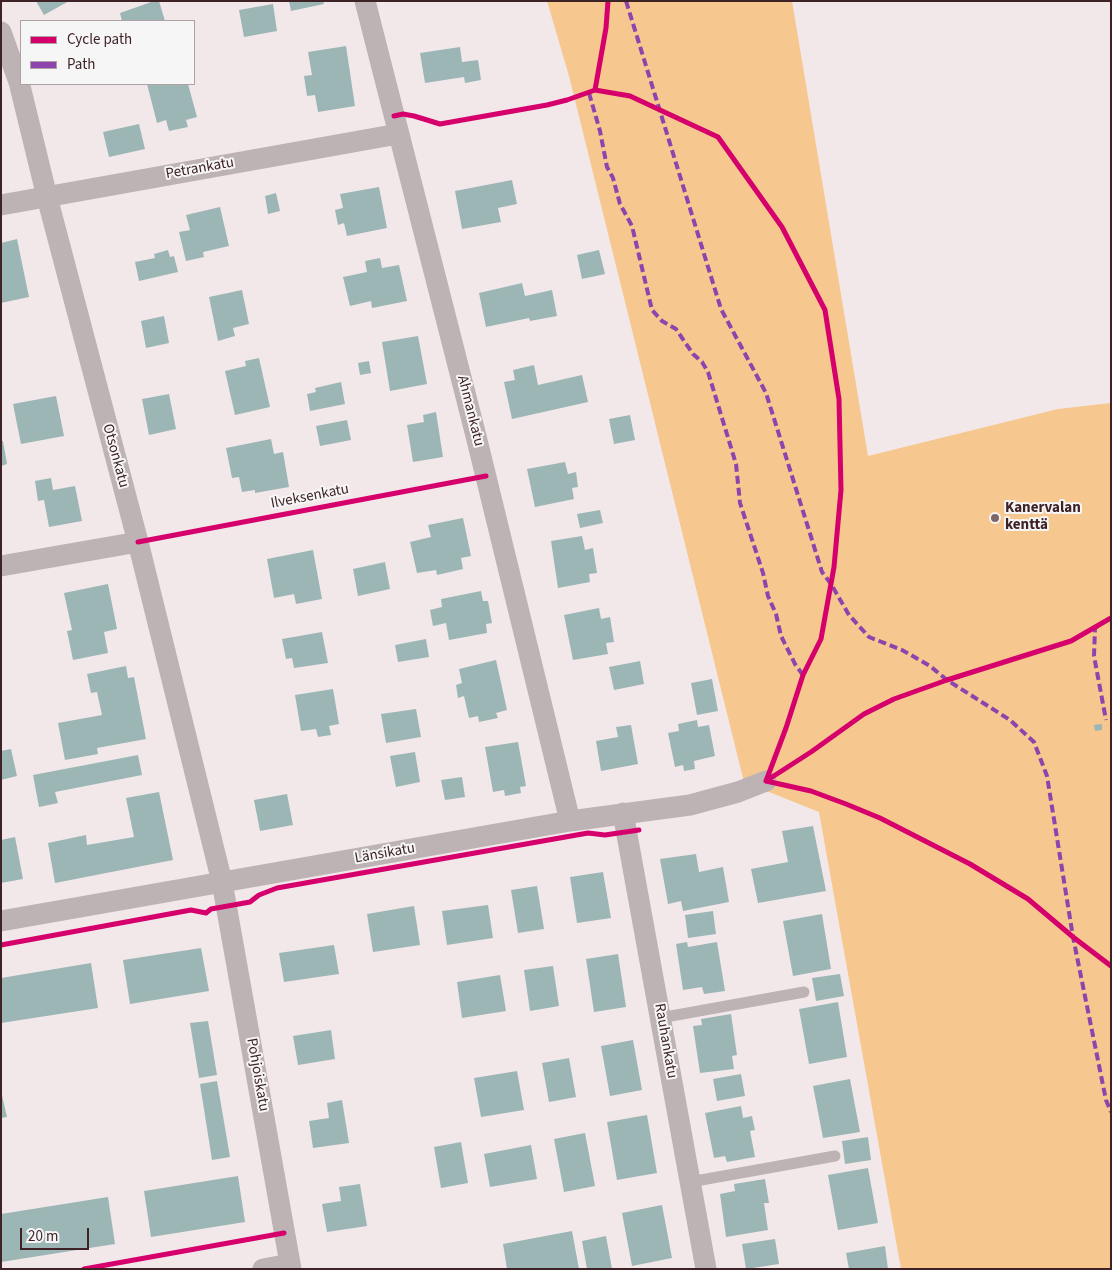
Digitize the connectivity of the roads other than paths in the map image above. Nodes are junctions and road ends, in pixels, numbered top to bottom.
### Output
1 (366, 1) edge
2 (1, 32) edge
3 (398, 134) junction
4 (47, 197) junction
5 (1, 205) edge
6 (138, 542) junction
7 (1, 566) edge
8 (766, 781) dead end
9 (623, 813) junction
10 (570, 821) junction
11 (222, 882) junction
12 (1, 921) edge
13 (804, 992) dead end
14 (660, 1018) junction
15 (835, 1156) dead end
16 (690, 1182) junction
17 (290, 1266) edge
18 (263, 1269) edge
19 (706, 1269) edge

1 - 3 street, Ahmankatu
2 - 4 street, Otsonkatu
3 - 4 street, Petrankatu
3 - 10 street, Ahmankatu
4 - 5 street, Petrankatu
4 - 6 street, Otsonkatu
6 - 7 street
6 - 11 street, Otsonkatu
8 - 9 street, Länsikatu
9 - 10 street, Länsikatu
9 - 14 street, Rauhankatu
10 - 11 street, Länsikatu
11 - 12 street, Länsikatu
11 - 17 street, Pohjoiskatu
13 - 14 lane
14 - 16 street, Rauhankatu
15 - 16 lane
16 - 19 street, Rauhankatu
17 - 18 street

